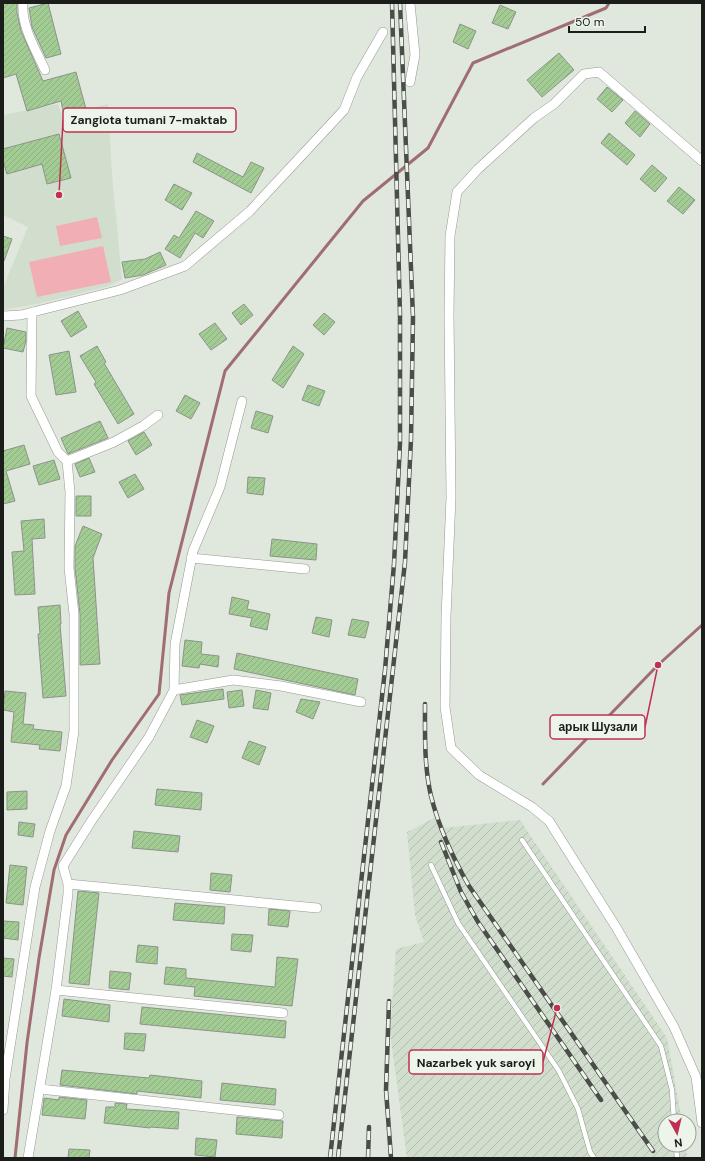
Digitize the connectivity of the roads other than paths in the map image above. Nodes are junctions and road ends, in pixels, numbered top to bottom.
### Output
1 (22, 3) edge
2 (410, 3) edge
3 (383, 32) dead end
4 (45, 70) dead end
5 (410, 82) dead end
6 (702, 160) edge
7 (32, 312) junction
8 (3, 316) edge
9 (242, 400) dead end
10 (158, 415) dead end
11 (67, 461) junction
12 (191, 558) junction
13 (305, 569) dead end
14 (174, 690) junction
15 (361, 702) dead end
16 (522, 840) dead end
17 (431, 865) dead end
18 (68, 884) junction
19 (318, 908) dead end
20 (56, 990) junction
21 (283, 1013) dead end
22 (40, 1089) junction
23 (3, 1110) edge
24 (673, 1113) edge
25 (279, 1115) dead end
26 (702, 1123) edge
27 (28, 1158) edge
28 (594, 1158) edge

1 - 4 street
2 - 5 street
3 - 7 street
6 - 26 street
7 - 8 street
7 - 11 street
9 - 12 street
10 - 11 street
11 - 23 street
12 - 13 street
12 - 14 street
14 - 15 street
14 - 18 street
16 - 24 lane
17 - 28 lane
18 - 19 street
18 - 20 street
20 - 21 street
20 - 22 street
22 - 25 street
22 - 27 street

